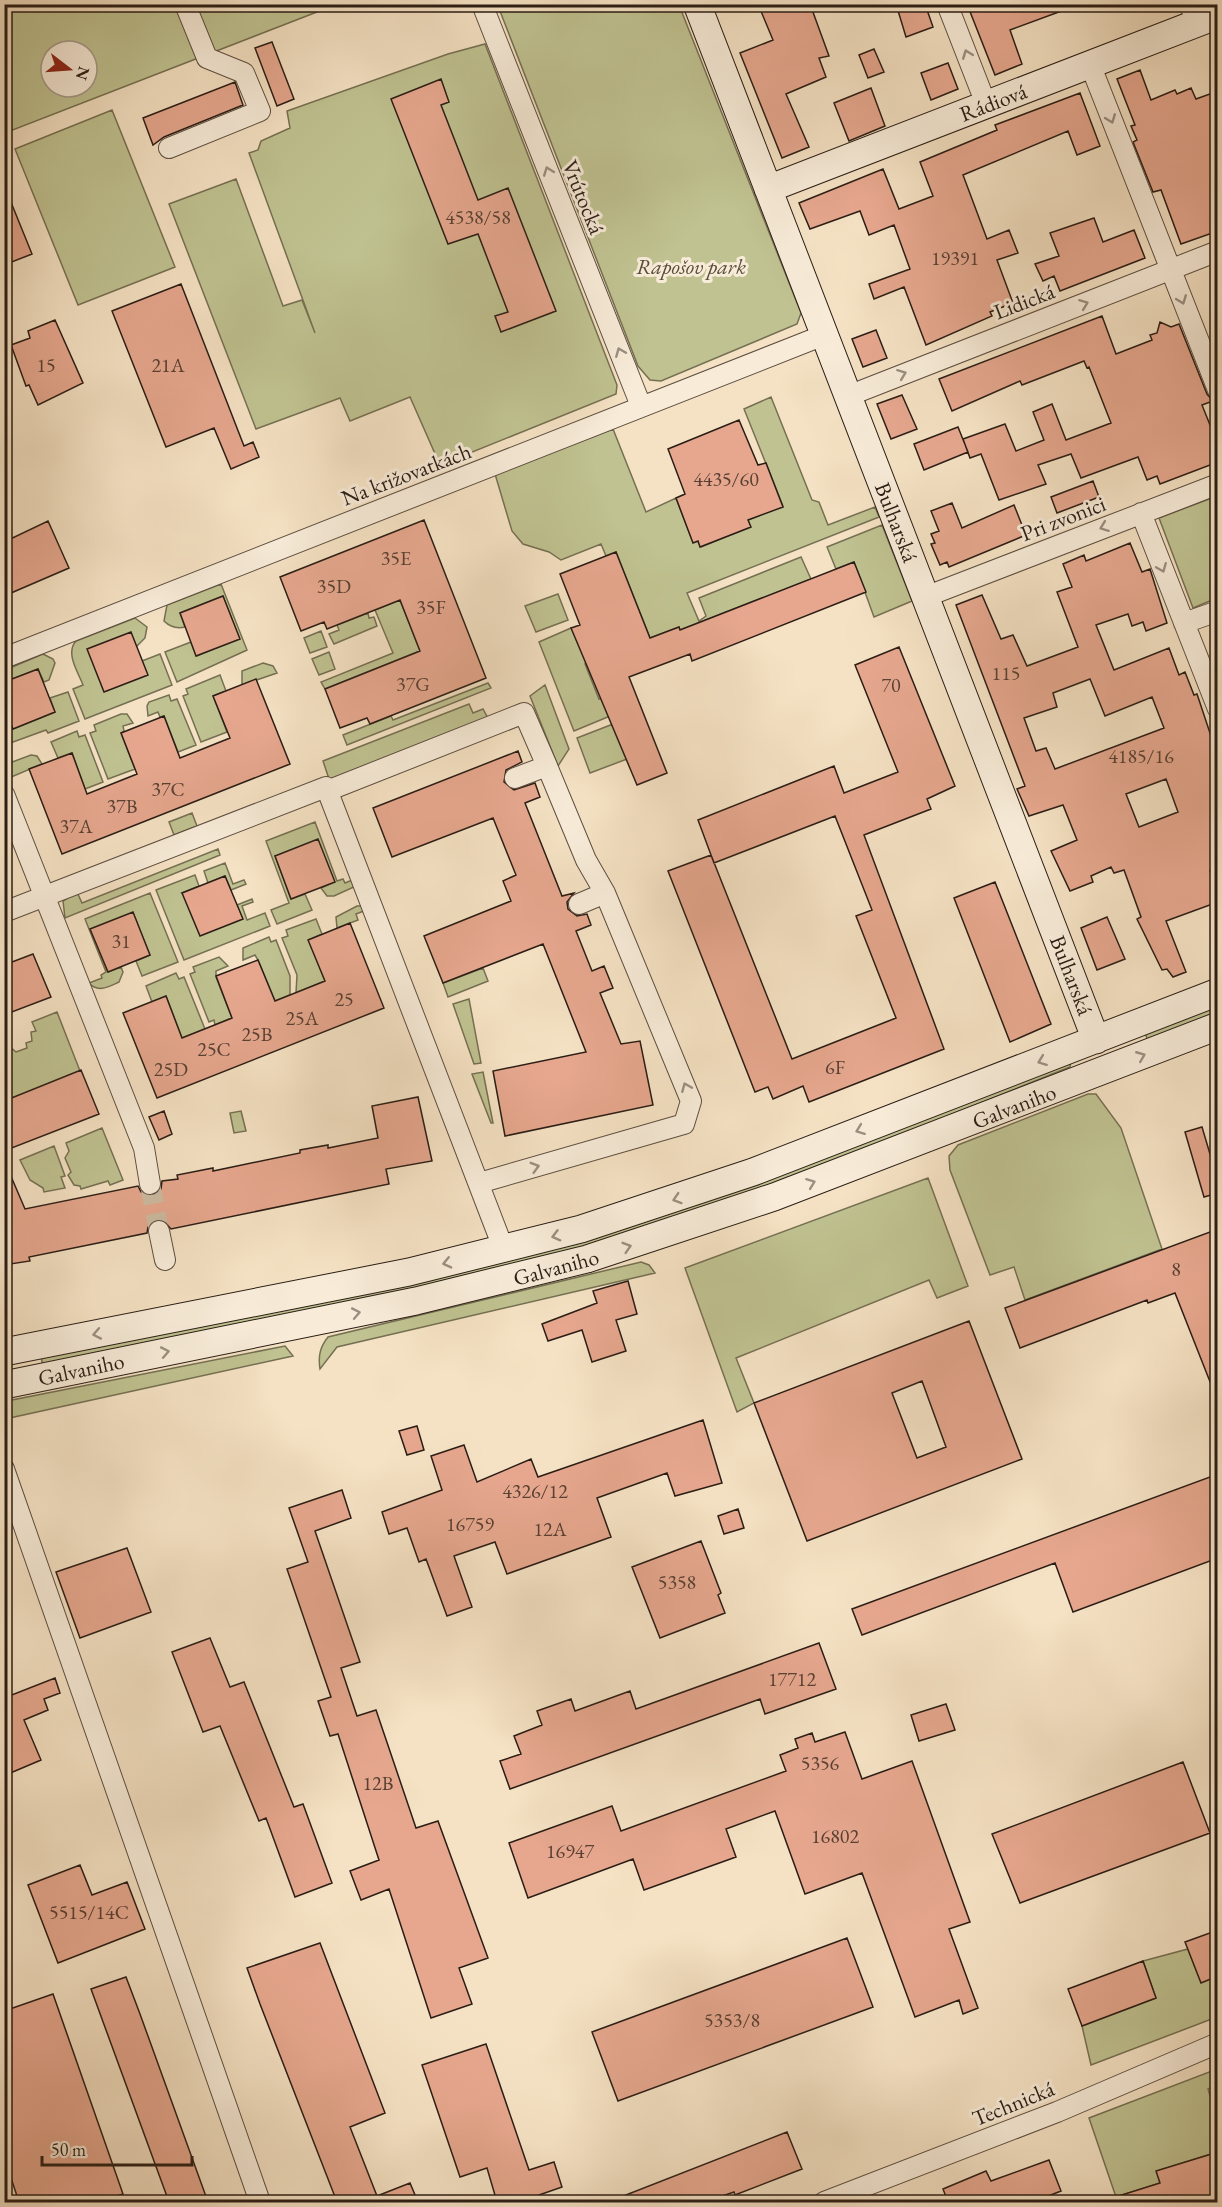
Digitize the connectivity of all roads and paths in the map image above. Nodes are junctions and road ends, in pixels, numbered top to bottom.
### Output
1 (185, 4) edge
2 (482, 4) edge
3 (697, 4) edge
4 (947, 4) edge
5 (1201, 14) edge
6 (1090, 64) junction
7 (986, 104) junction
8 (169, 147) dead end
9 (768, 189) junction
10 (1218, 251) edge
11 (1170, 270) junction
12 (824, 334) junction
13 (1218, 390) edge
14 (848, 396) junction
15 (641, 406) junction
16 (1218, 484) edge
17 (1141, 513) junction
18 (925, 597) junction
19 (1218, 611) edge
20 (1184, 624) junction
21 (4, 658) edge
22 (1218, 709) edge
23 (547, 766) junction
24 (515, 778) dead end
25 (327, 789) junction
26 (4, 794) edge
27 (605, 893) junction
28 (45, 896) junction
29 (579, 904) dead end
30 (4, 912) edge
31 (1218, 992) edge
32 (1218, 1026) edge
33 (1096, 1040) junction
34 (1087, 1078) junction
35 (478, 1183) junction
36 (150, 1184) tunnel mouth
37 (159, 1231) tunnel mouth
38 (504, 1250) junction
39 (165, 1260) dead end
40 (4, 1352) edge
41 (4, 1385) edge
42 (4, 1469) edge
43 (1218, 2043) edge
44 (260, 2202) edge
45 (824, 2202) edge

1 - 8 street
15 -> 2 street, Vrútocká
3 - 9 main road, Bulharská
7 -> 4 street
5 - 6 main road, Rádiová
6 - 7 main road, Rádiová
6 -> 11 street
7 - 9 main road, Rádiová
9 - 12 main road, Bulharská
10 - 11 street, Lidická
11 -> 13 street
14 -> 11 street, Lidická
12 - 14 main road, Bulharská
12 - 15 street, Na križovatkách
14 - 18 main road, Bulharská
15 - 21 street, Na križovatkách
16 - 17 street, Pri zvonici
17 -> 18 street, Pri zvonici
17 -> 20 street
18 - 33 main road, Bulharská
19 - 20 street
20 - 22 street
23 - 24 street
23 - 25 street
23 - 27 street
25 - 28 street
25 - 35 street, Galvaniho
26 - 28 street
27 - 29 street
35 -> 27 street
28 - 30 street
28 - 36 street
31 - 33 main road, Galvaniho
34 -> 32 main road, Galvaniho
33 - 34 main road
33 -> 38 main road, Galvaniho
41 -> 34 main road, Galvaniho
35 - 38 street, Galvaniho
37 - 39 street
38 -> 40 main road, Galvaniho
42 - 44 street
43 - 45 street, Technická

